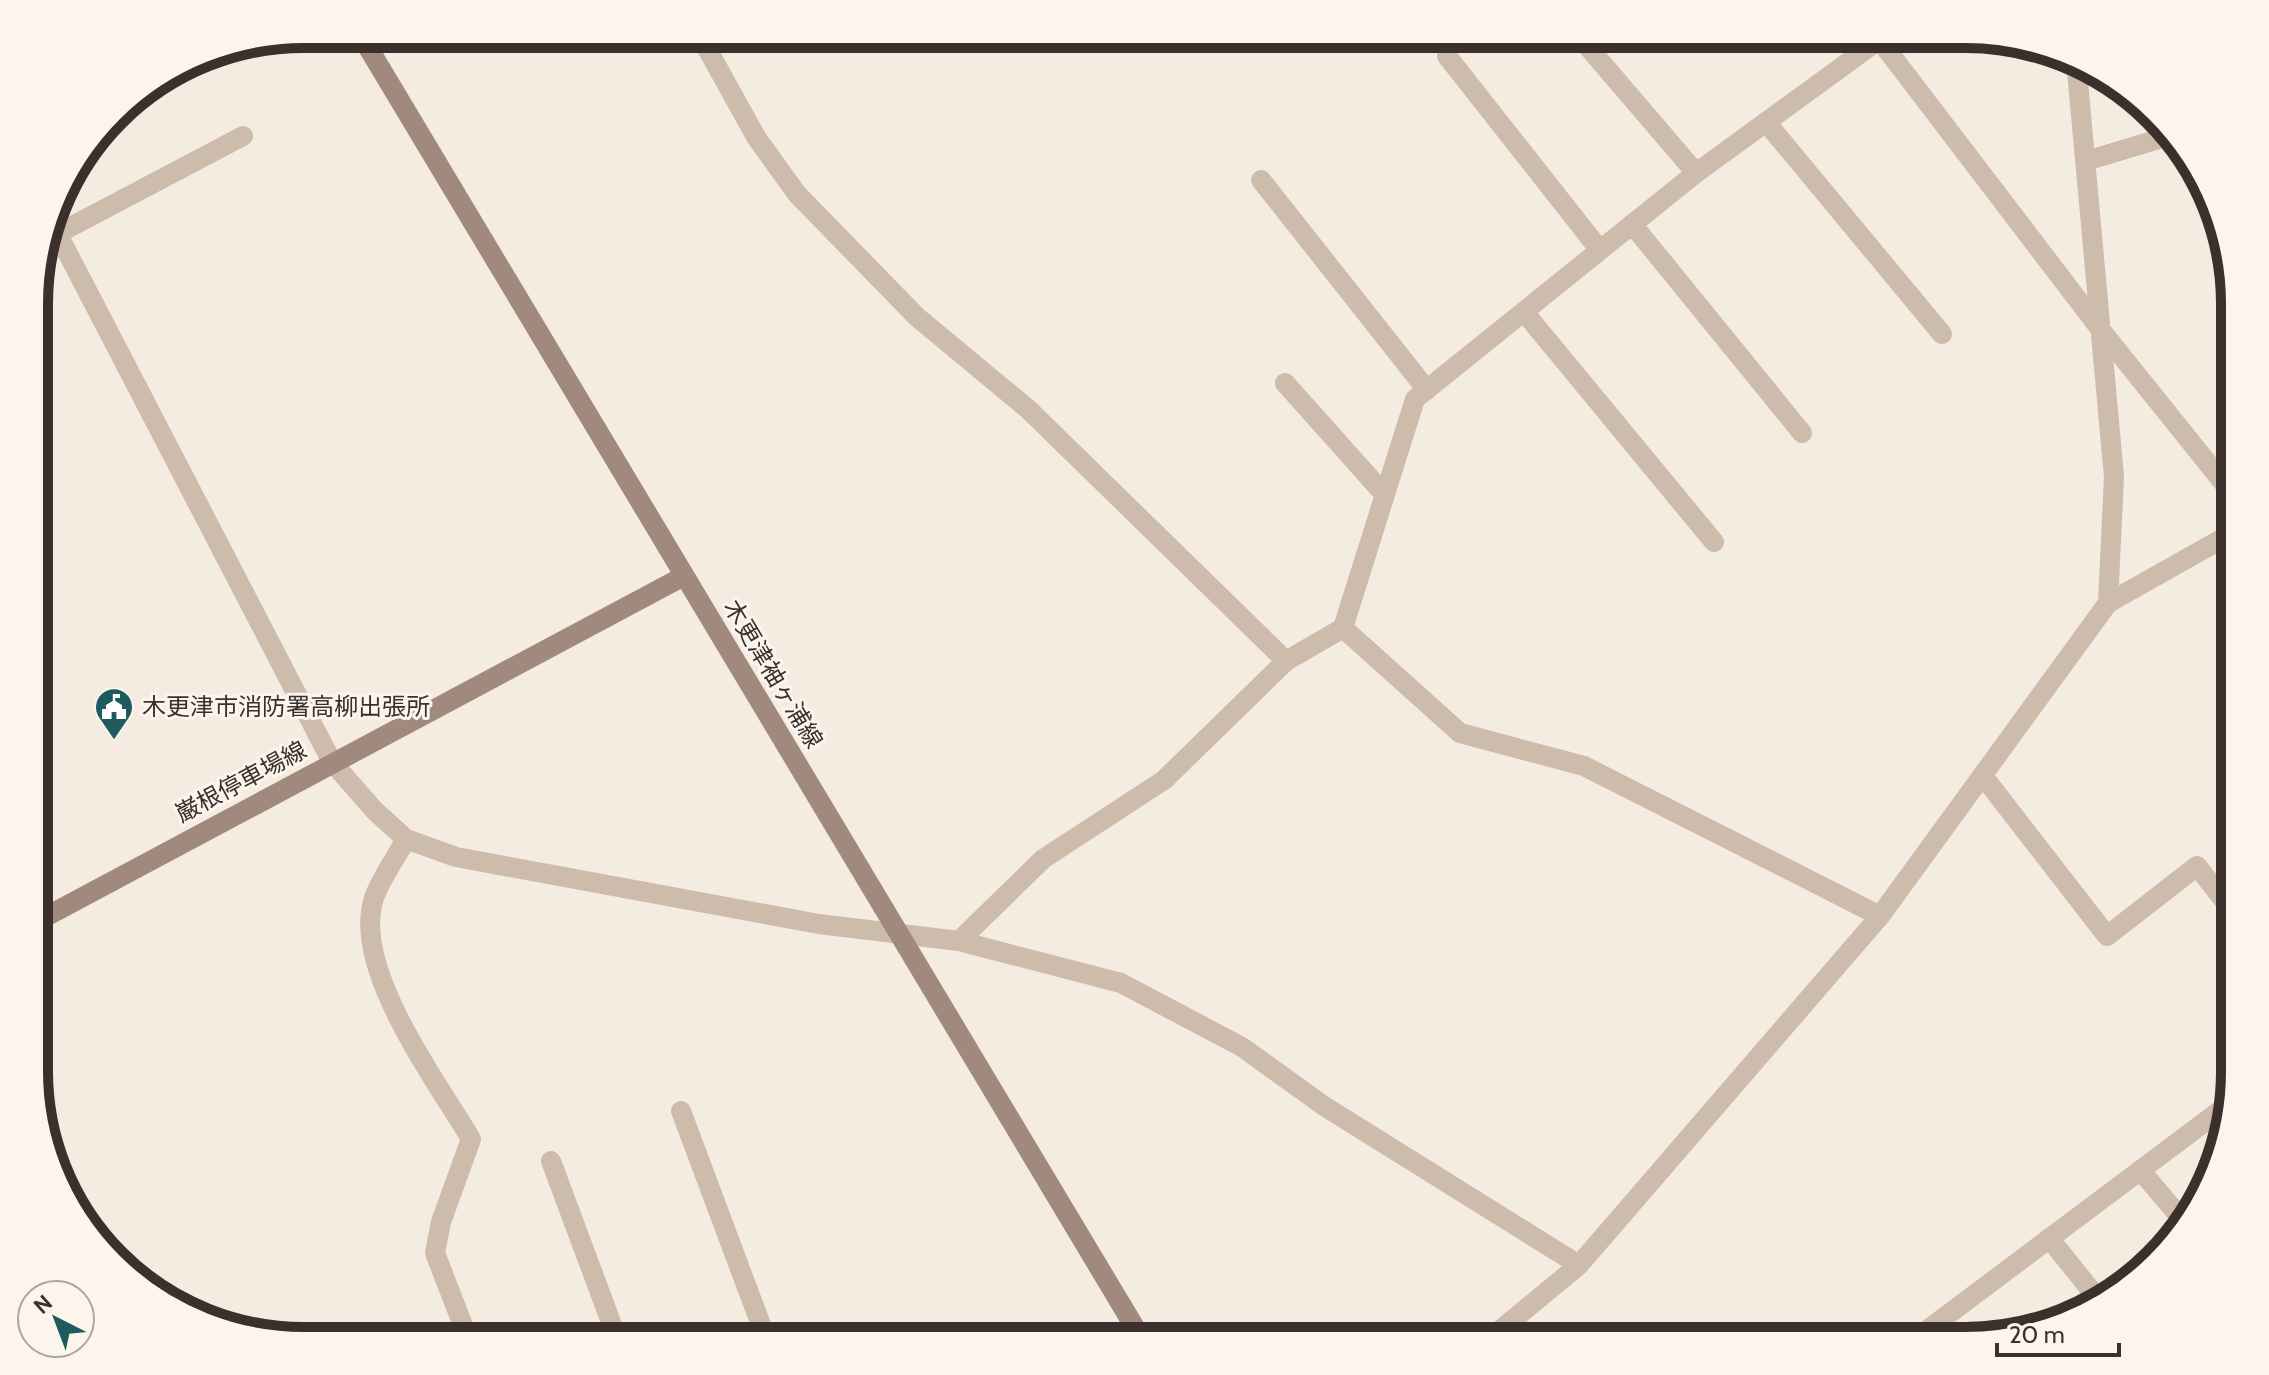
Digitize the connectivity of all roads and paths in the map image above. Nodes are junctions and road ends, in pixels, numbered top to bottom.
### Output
1 (1447, 48) edge
2 (1589, 48) edge
3 (1864, 48) edge
4 (1889, 48) edge
5 (369, 49) edge
6 (707, 49) edge
7 (2077, 74) edge
8 (1766, 122) junction
9 (243, 136) dead end
10 (2160, 139) edge
11 (2086, 161) junction
12 (1696, 173) junction
13 (1261, 180) dead end
14 (61, 224) edge
15 (1632, 224) junction
16 (58, 235) edge
17 (1599, 249) junction
18 (1525, 313) junction
19 (1942, 334) dead end
20 (2104, 334) junction
21 (1285, 383) dead end
22 (1427, 390) junction
23 (1802, 433) dead end
24 (2220, 479) edge
25 (1385, 495) junction
26 (2220, 540) edge
27 (1714, 542) dead end
28 (684, 576) junction
29 (2108, 603) junction
30 (1343, 628) junction
31 (1286, 661) junction
32 (332, 762) junction
33 (1983, 776) junction
34 (406, 839) junction
35 (2220, 895) edge
36 (48, 916) edge
37 (1880, 916) junction
38 (898, 934) junction
39 (959, 941) junction
40 (681, 1111) dead end
41 (2217, 1113) edge
42 (551, 1161) dead end
43 (2140, 1170) junction
44 (2177, 1214) edge
45 (2049, 1238) junction
46 (1579, 1265) junction
47 (2093, 1292) edge
48 (1505, 1326) edge
49 (1935, 1326) edge
50 (464, 1327) edge
51 (613, 1327) edge
52 (762, 1327) edge
53 (1134, 1327) edge

1 - 17 street
2 - 12 street
3 - 8 street
4 - 20 street
5 - 28 main road, 木更津袖ヶ浦線
6 - 31 street
7 - 11 street
8 - 12 street
8 - 19 street
9 - 14 street
10 - 11 street
11 - 20 street
12 - 15 street
13 - 22 street
15 - 17 street
15 - 23 street
16 - 32 street
17 - 18 street
18 - 22 street
18 - 27 street
20 - 24 street
20 - 29 street
21 - 25 street
22 - 25 street
25 - 30 street
26 - 29 street
28 - 32 main road, 巌根停車場線
28 - 38 main road, 木更津袖ヶ浦線
29 - 33 street
30 - 31 street
30 - 37 street
31 - 39 street
32 - 34 street
32 - 36 main road, 巌根停車場線
33 - 35 street
33 - 37 street
34 - 38 street
34 - 50 street
37 - 46 street
38 - 39 street
38 - 53 main road, 木更津袖ヶ浦線
39 - 46 street
40 - 52 street
41 - 43 street
42 - 51 street
43 - 44 street
43 - 45 street
45 - 47 street
45 - 49 street
46 - 48 street

